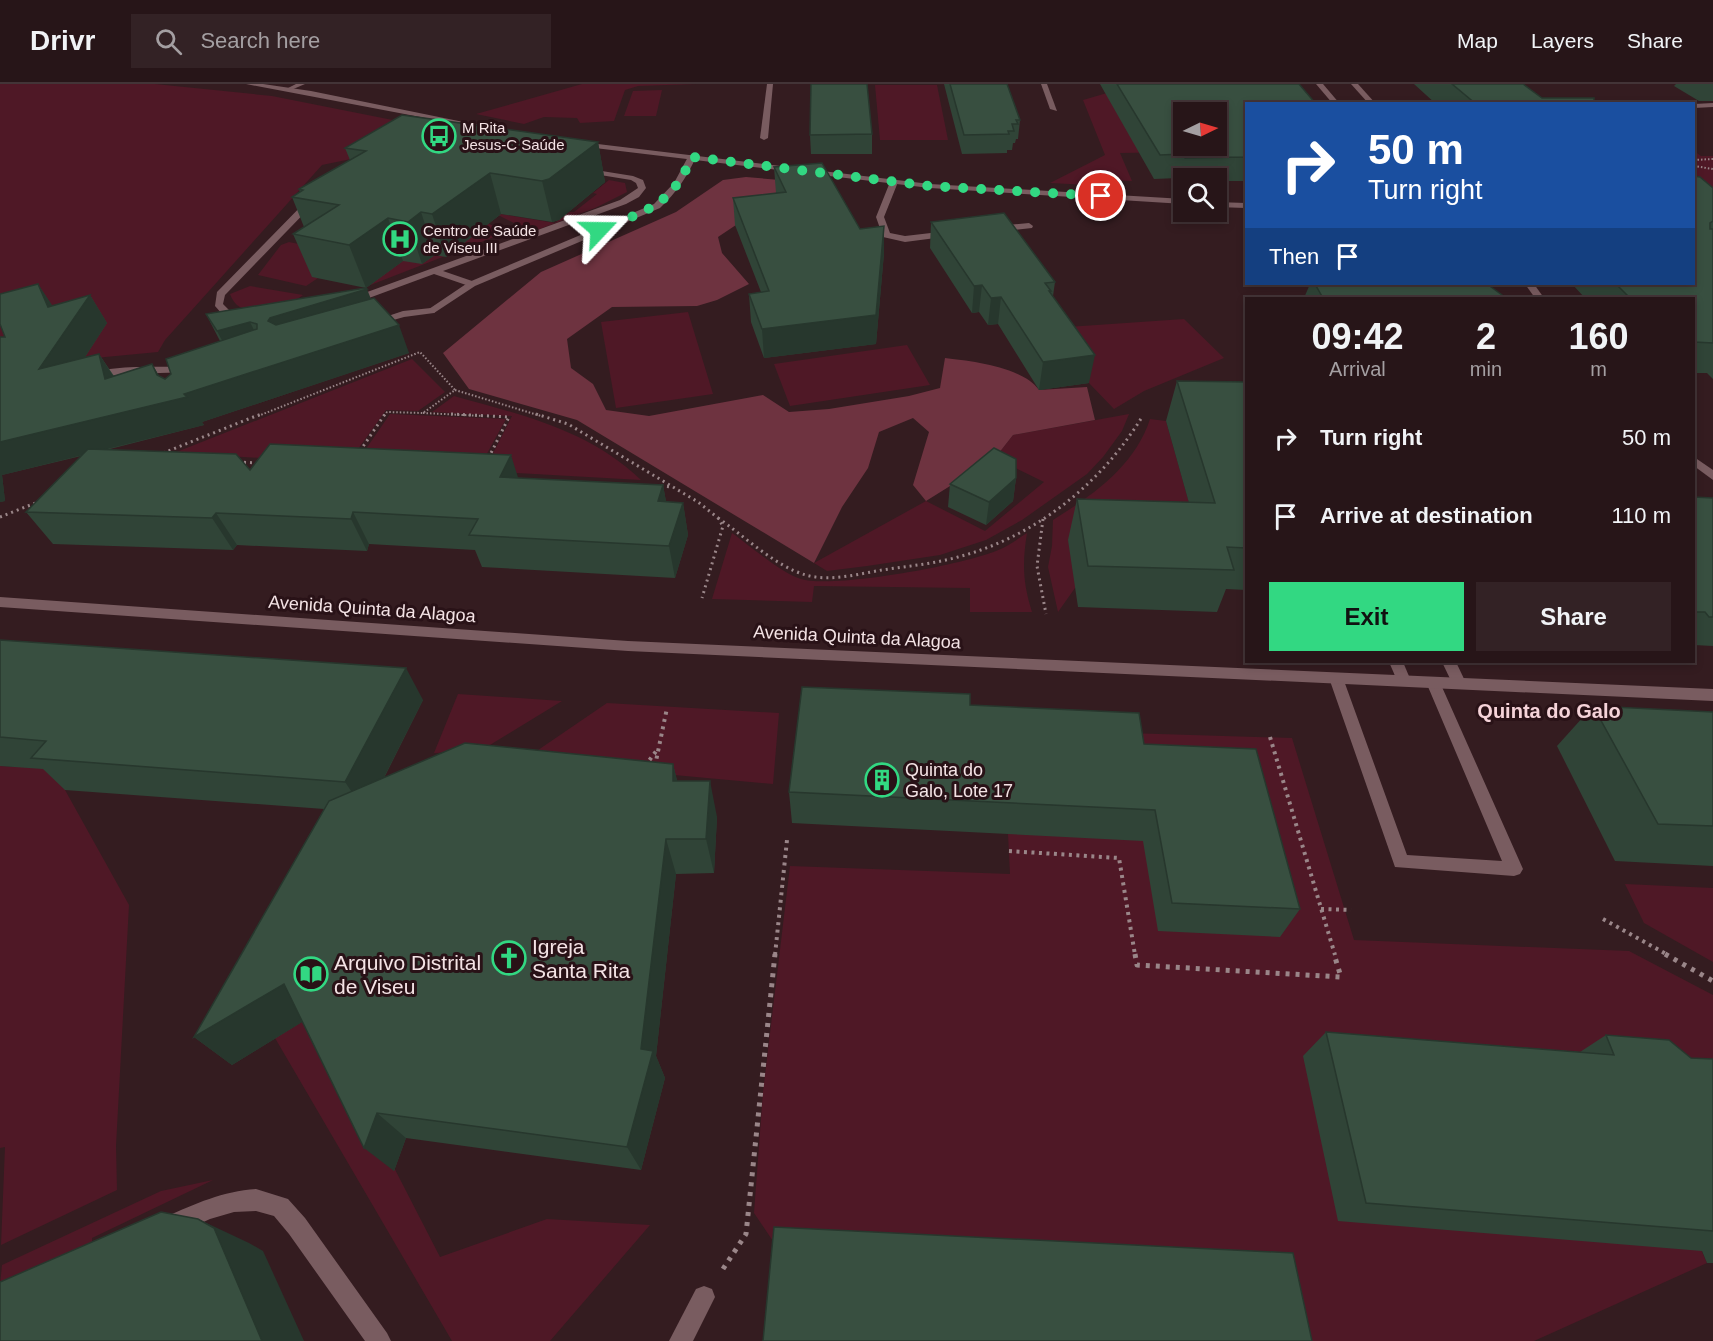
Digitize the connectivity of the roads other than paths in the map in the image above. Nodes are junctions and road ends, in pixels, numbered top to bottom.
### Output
1 (249, 84) edge
2 (302, 84) edge
3 (770, 84) edge
4 (1044, 84) edge
5 (1318, 84) edge
6 (1354, 84) edge
7 (289, 89) junction
8 (1335, 102) edge
9 (1371, 102) edge
10 (1713, 105) edge
11 (1695, 106) edge
12 (1054, 109) dead end
13 (494, 129) edge
14 (764, 138) dead end
15 (570, 142) edge
16 (692, 157) junction
17 (894, 182) junction
18 (1173, 201) edge
19 (1227, 205) edge
20 (1245, 206) edge
21 (1029, 226) dead end
22 (984, 231) edge
23 (962, 233) edge
24 (434, 271) junction
25 (472, 284) junction
26 (1530, 285) edge
27 (1539, 297) edge
28 (364, 325) edge
29 (197, 370) edge
30 (77, 379) edge
31 (1695, 462) edge
32 (1713, 476) edge
33 (0, 602) edge
34 (1396, 663) edge
35 (1449, 663) edge
36 (1336, 678) junction
37 (1404, 681) junction
38 (1433, 682) junction
39 (1459, 683) junction
40 (1713, 695) edge
41 (156, 1233) edge
42 (704, 1297) road end
43 (379, 1341) edge
44 (681, 1341) edge

1 - 7 street
2 - 7 street
3 - 14 street
4 - 12 street
5 - 8 street
6 - 9 street
7 - 13 street
10 - 11 street
15 - 16 street
16 - 17 street
16 - 25 street
17 - 18 street
17 - 23 street
19 - 20 street
21 - 22 street
24 - 24 street
24 - 25 street
25 - 28 street
26 - 27 street
29 - 30 street
31 - 32 street
33 - 36 street, Avenida Quinta da Alagoa
34 - 37 street
35 - 39 street
36 - 37 street, Avenida Quinta da Alagoa
36 - 38 street
37 - 38 street, Avenida Quinta da Alagoa
38 - 39 street, Avenida Quinta da Alagoa
39 - 40 street, Avenida Quinta da Alagoa
41 - 43 street
42 - 44 street

